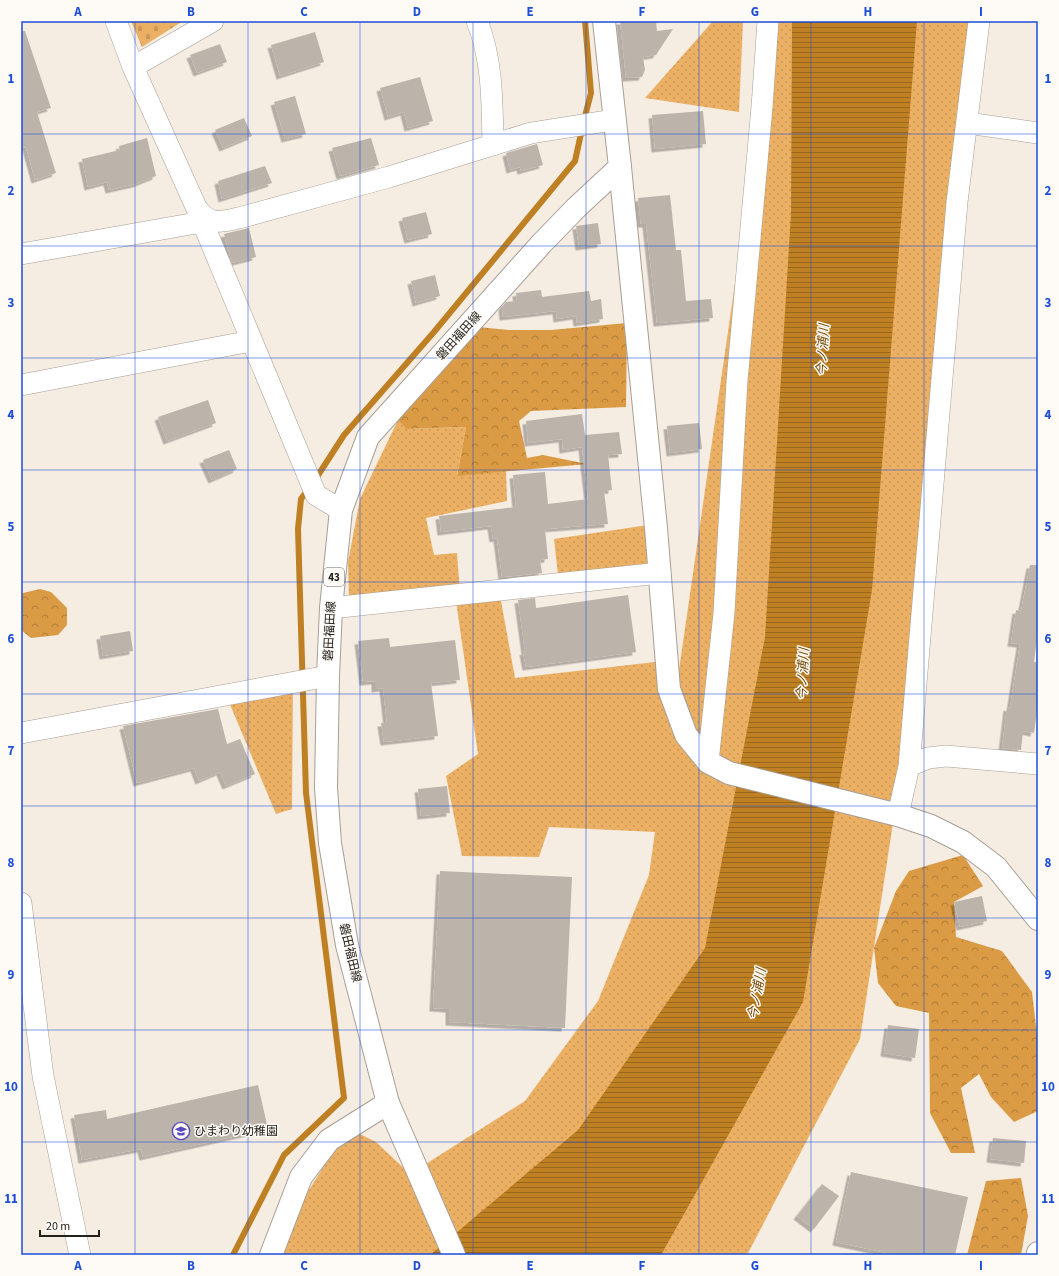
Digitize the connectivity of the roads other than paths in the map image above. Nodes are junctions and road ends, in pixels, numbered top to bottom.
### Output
1 (116, 21) edge
2 (213, 21) edge
3 (477, 21) edge
4 (604, 21) edge
5 (768, 21) edge
6 (979, 21) edge
7 (133, 67) junction
8 (613, 120) junction
9 (967, 123) junction
10 (1038, 133) edge
11 (493, 145) junction
12 (620, 167) junction
13 (199, 215) junction
14 (21, 254) edge
15 (251, 341) junction
16 (21, 385) edge
17 (341, 510) junction
18 (660, 573) junction
19 (331, 608) junction
20 (328, 676) junction
21 (21, 733) edge
22 (708, 762) junction
23 (1038, 764) edge
24 (909, 766) junction
25 (898, 815) junction
26 (21, 903) edge
27 (1038, 918) edge
28 (388, 1103) junction
29 (80, 1255) edge
30 (271, 1255) edge
31 (454, 1255) edge

1 - 7 street
2 - 7 street
3 - 11 street
4 - 8 main road
5 - 22 street
6 - 9 street
7 - 13 street
8 - 11 street
8 - 12 main road
9 - 10 street
9 - 24 street
11 - 13 street
12 - 17 main road, 磐田福田線 / 43
12 - 18 main road
13 - 14 street
13 - 15 street
15 - 16 street
15 - 17 street
17 - 19 main road, 磐田福田線 / 43
18 - 19 street
18 - 22 main road
19 - 20 main road, 磐田福田線 / 43
20 - 21 street
20 - 28 main road, 磐田福田線 / 43
22 - 25 main road
23 - 24 street
24 - 25 street
25 - 27 main road
26 - 29 street
28 - 30 main road
28 - 31 main road, 磐田福田線 / 43

